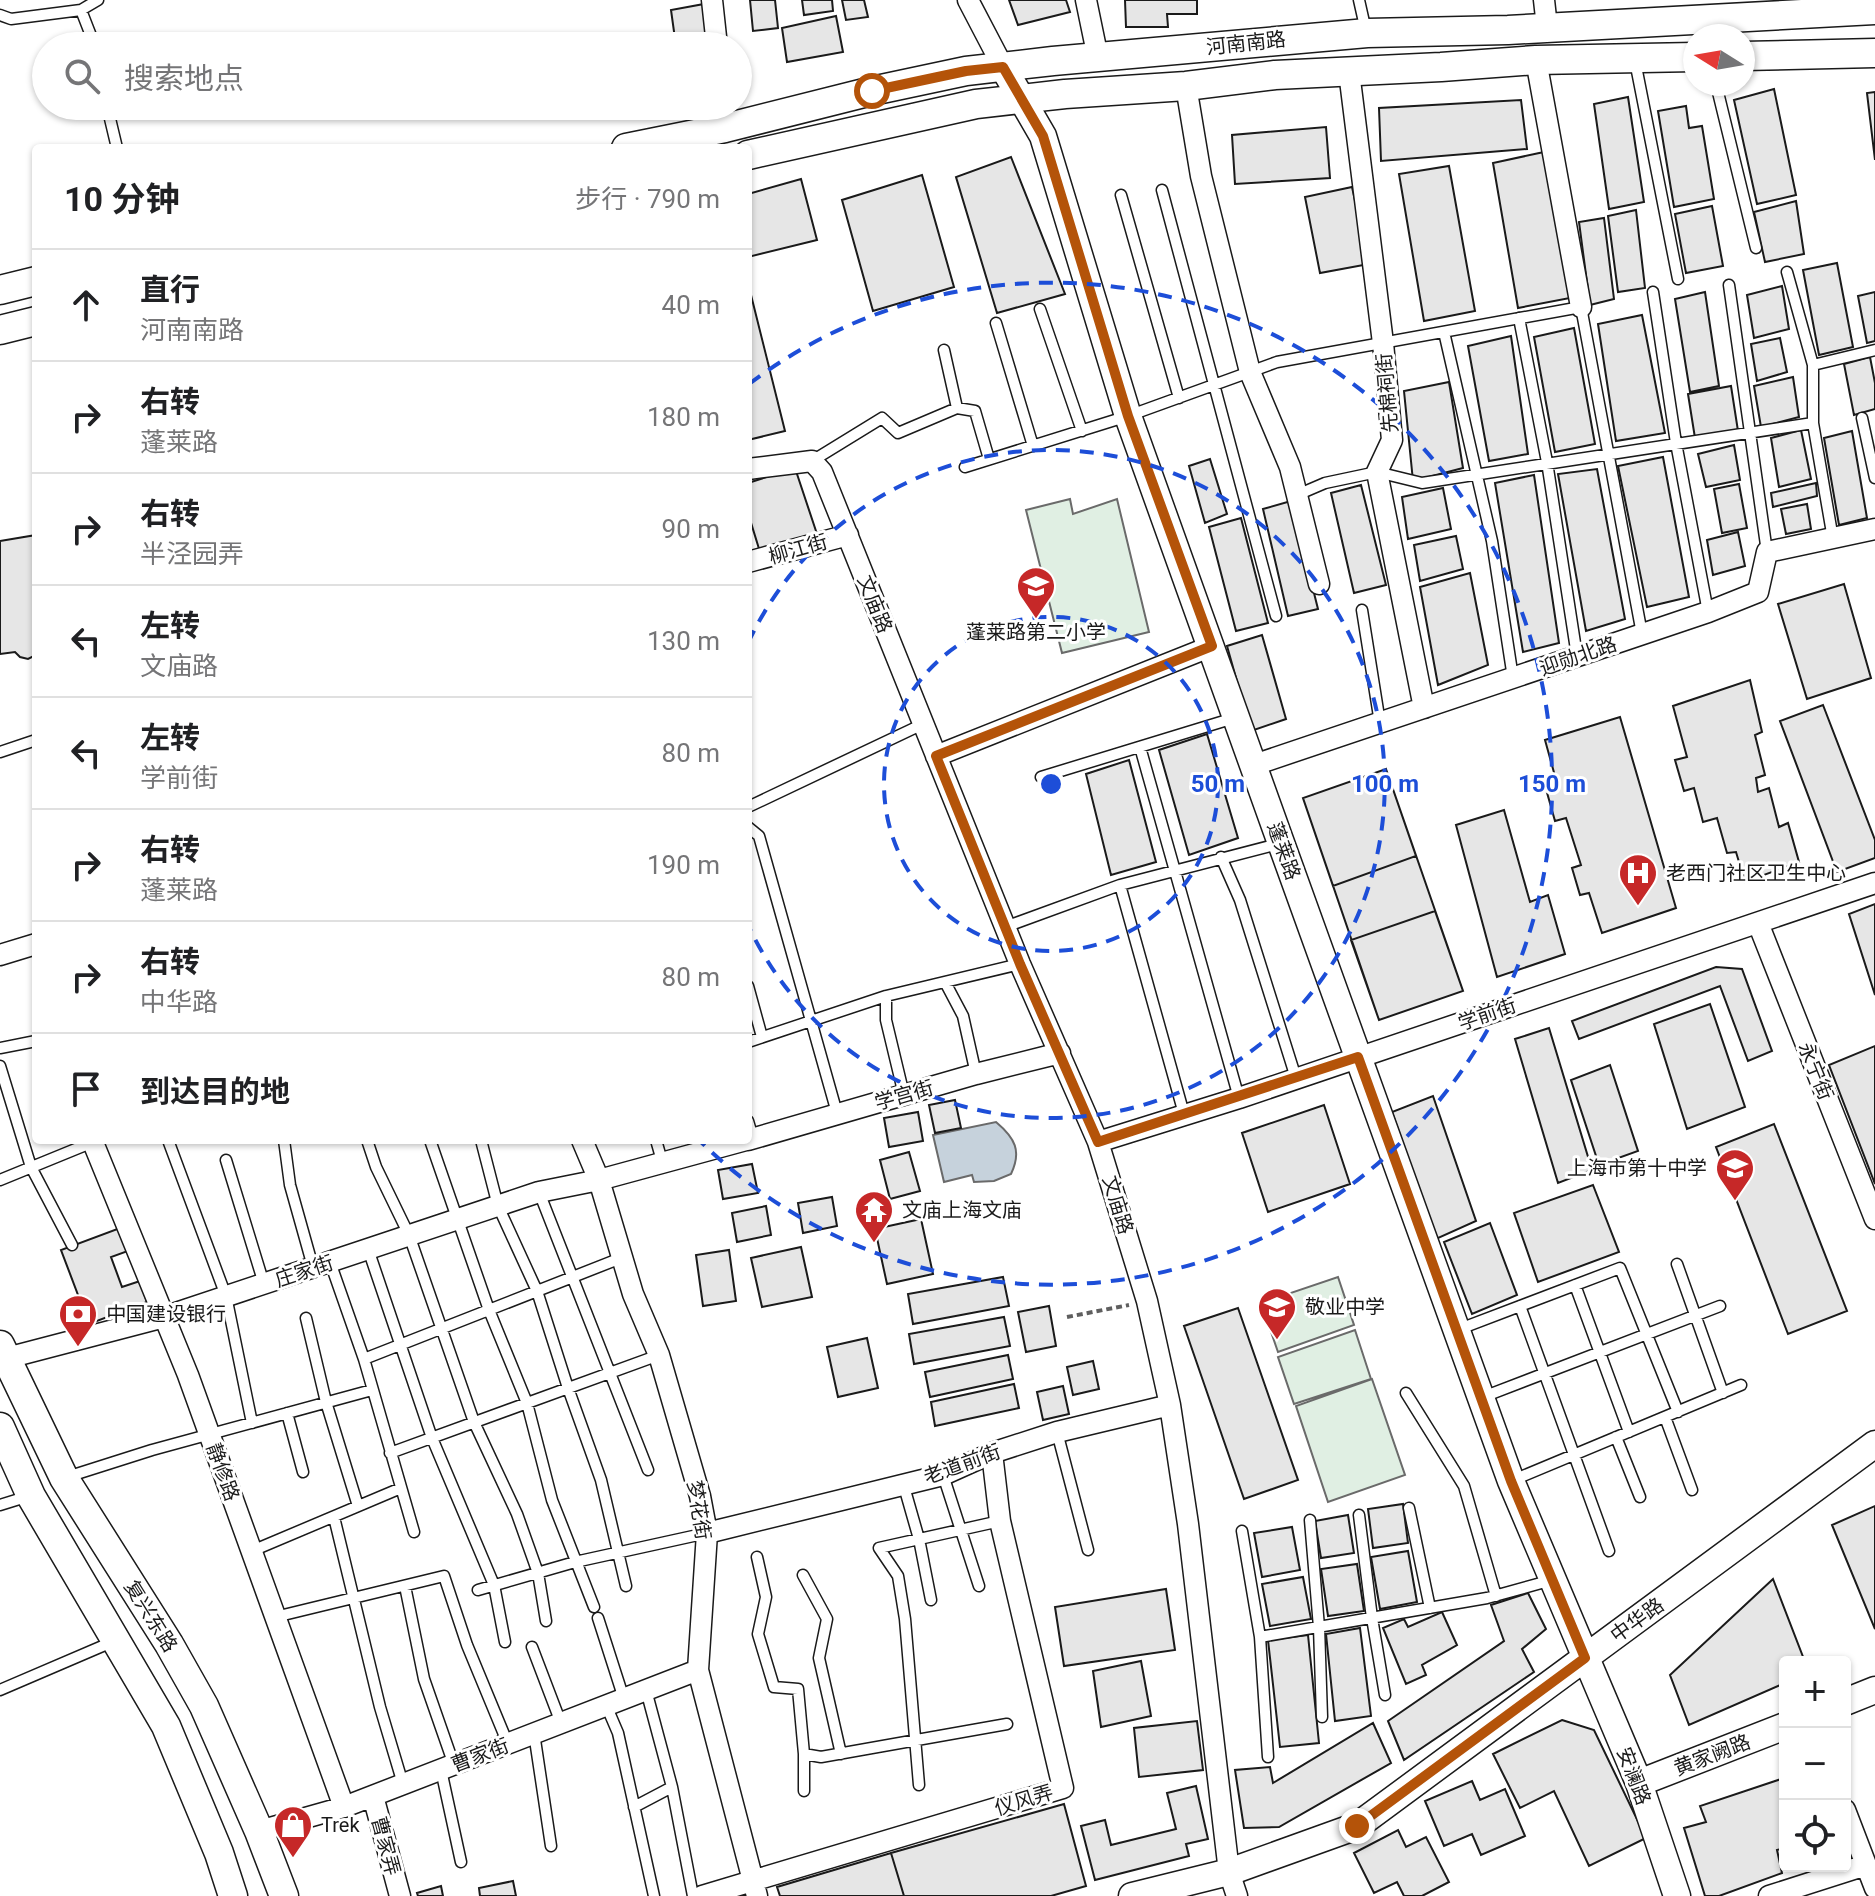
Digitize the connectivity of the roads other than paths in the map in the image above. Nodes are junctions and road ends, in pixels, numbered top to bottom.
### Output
1 (98, 0) edge
2 (712, 0) edge
3 (968, 0) edge
4 (1086, 0) edge
5 (1359, 0) edge
6 (81, 10) junction
7 (1875, 10) edge
8 (1546, 13) edge
9 (0, 15) edge
10 (90, 32) edge
11 (715, 32) edge
12 (1367, 33) junction
13 (1875, 53) edge
14 (1755, 56) edge
15 (1634, 57) junction
16 (1683, 57) edge
17 (1098, 58) junction
18 (1536, 60) junction
19 (1003, 67) junction
20 (1349, 72) junction
21 (1186, 86) junction
22 (1719, 96) edge
23 (1022, 99) junction
24 (752, 112) edge
25 (110, 120) edge
26 (715, 120) edge
27 (116, 144) edge
28 (639, 144) edge
29 (752, 154) edge
30 (1162, 190) dead end
31 (1121, 195) dead end
32 (1756, 248) dead end
33 (1787, 272) dead end
34 (1678, 279) dead end
35 (32, 282) edge
36 (1729, 285) dead end
37 (0, 290) edge
38 (1653, 292) dead end
39 (1581, 307) junction
40 (1040, 309) dead end
41 (1519, 318) junction
42 (32, 322) edge
43 (996, 323) dead end
44 (0, 330) edge
45 (1444, 332) junction
46 (1383, 343) junction
47 (944, 350) dead end
48 (1875, 350) edge
49 (1813, 365) junction
50 (1250, 372) junction
51 (1212, 386) junction
52 (1179, 398) junction
53 (957, 408) junction
54 (1128, 416) junction
55 (1862, 418) dead end
56 (1813, 423) junction
57 (1082, 431) junction
58 (1748, 432) junction
59 (1676, 443) junction
60 (1033, 446) junction
61 (1608, 452) junction
62 (989, 459) junction
63 (812, 461) junction
64 (1547, 462) junction
65 (965, 467) dead end
66 (752, 468) edge
67 (1377, 472) junction
68 (1477, 474) junction
69 (1875, 478) edge
70 (1297, 495) junction
71 (1875, 529) edge
72 (848, 535) junction
73 (1833, 539) junction
74 (1767, 552) junction
75 (752, 561) edge
76 (1319, 584) dead end
77 (1362, 610) dead end
78 (1708, 612) junction
79 (1276, 616) dead end
80 (1642, 634) junction
81 (1212, 646) junction
82 (1577, 656) junction
83 (1513, 678) junction
84 (1424, 708) junction
85 (1237, 717) junction
86 (1380, 723) junction
87 (923, 724) junction
88 (32, 741) edge
89 (1140, 747) junction
90 (0, 752) edge
91 (936, 756) junction
92 (1254, 765) junction
93 (1041, 777) dead end
94 (752, 805) edge
95 (752, 830) edge
96 (1281, 843) junction
97 (1221, 857) junction
98 (1175, 871) junction
99 (1875, 883) edge
100 (1120, 885) junction
101 (1758, 923) junction
102 (1005, 927) junction
103 (32, 945) edge
104 (0, 955) edge
105 (1020, 964) junction
106 (945, 982) junction
107 (886, 996) junction
108 (752, 1001) edge
109 (812, 1020) junction
110 (762, 1037) junction
111 (752, 1041) edge
112 (32, 1042) edge
113 (0, 1048) edge
114 (1060, 1053) junction
115 (1358, 1057) junction
116 (0, 1066) edge
117 (976, 1074) junction
118 (1296, 1078) junction
119 (904, 1095) junction
120 (1239, 1098) junction
121 (837, 1113) junction
122 (1184, 1114) junction
123 (752, 1134) edge
124 (1098, 1142) junction
125 (85, 1144) edge
126 (93, 1144) edge
127 (169, 1144) edge
128 (285, 1144) edge
129 (368, 1144) edge
130 (431, 1144) edge
131 (482, 1144) edge
132 (584, 1144) edge
133 (657, 1144) edge
134 (708, 1144) edge
135 (226, 1160) dead end
136 (662, 1161) junction
137 (31, 1167) junction
138 (0, 1180) edge
139 (599, 1180) junction
140 (539, 1192) junction
141 (498, 1206) junction
142 (457, 1219) junction
143 (1875, 1219) edge
144 (409, 1235) junction
145 (72, 1245) dead end
146 (368, 1249) junction
147 (621, 1258) junction
148 (322, 1264) junction
149 (1677, 1264) dead end
150 (573, 1277) junction
151 (264, 1284) junction
152 (1575, 1285) junction
153 (537, 1291) junction
154 (226, 1296) junction
155 (1520, 1306) junction
156 (1720, 1306) dead end
157 (489, 1310) junction
158 (1695, 1316) junction
159 (164, 1317) junction
160 (306, 1318) dead end
161 (442, 1328) junction
162 (1457, 1330) junction
163 (1647, 1334) junction
164 (399, 1345) junction
165 (3, 1352) edge
166 (1599, 1352) junction
167 (659, 1355) junction
168 (364, 1359) junction
169 (1544, 1373) junction
170 (609, 1374) junction
171 (1741, 1385) dead end
172 (568, 1388) junction
173 (372, 1390) junction
174 (1406, 1393) dead end
175 (1723, 1393) junction
176 (1481, 1397) junction
177 (326, 1402) junction
178 (527, 1403) junction
179 (1170, 1405) junction
180 (1678, 1412) junction
181 (287, 1413) junction
182 (1665, 1417) junction
183 (474, 1422) junction
184 (252, 1423) junction
185 (0, 1427) edge
186 (1057, 1432) junction
187 (1629, 1432) junction
188 (210, 1435) junction
189 (1616, 1437) junction
190 (432, 1438) junction
191 (1875, 1444) edge
192 (390, 1453) junction
193 (992, 1453) junction
194 (1574, 1455) junction
195 (648, 1470) dead end
196 (303, 1472) dead end
197 (943, 1475) junction
198 (64, 1478) junction
199 (1511, 1481) junction
200 (903, 1483) junction
201 (401, 1488) junction
202 (1692, 1490) dead end
203 (31, 1496) junction
204 (1640, 1497) dead end
205 (0, 1505) edge
206 (358, 1506) junction
207 (1409, 1508) dead end
208 (1359, 1515) dead end
209 (334, 1517) junction
210 (1310, 1520) dead end
211 (1000, 1521) junction
212 (961, 1530) junction
213 (1242, 1531) dead end
214 (414, 1532) dead end
215 (707, 1533) junction
216 (919, 1539) junction
217 (1088, 1550) dead end
218 (252, 1551) junction
219 (1609, 1551) dead end
220 (618, 1553) junction
221 (757, 1557) dead end
222 (575, 1562) junction
223 (538, 1573) junction
224 (803, 1575) dead end
225 (1553, 1580) junction
226 (494, 1585) junction
227 (405, 1586) junction
228 (626, 1586) dead end
229 (979, 1586) dead end
230 (478, 1590) dead end
231 (1496, 1596) junction
232 (354, 1598) junction
233 (931, 1600) dead end
234 (594, 1607) dead end
235 (1430, 1608) junction
236 (275, 1617) junction
237 (598, 1618) dead end
238 (1372, 1618) junction
239 (546, 1621) dead end
240 (1319, 1627) junction
241 (1260, 1637) junction
242 (114, 1641) junction
243 (505, 1642) dead end
244 (532, 1647) dead end
245 (1585, 1658) junction
246 (698, 1670) junction
247 (0, 1690) edge
248 (646, 1690) junction
249 (1875, 1690) edge
250 (1385, 1695) dead end
251 (1851, 1700) edge
252 (615, 1702) junction
253 (1322, 1717) dead end
254 (561, 1723) junction
255 (1007, 1724) dead end
256 (1780, 1728) edge
257 (534, 1733) junction
258 (915, 1742) junction
259 (508, 1744) junction
260 (804, 1754) junction
261 (841, 1754) junction
262 (1268, 1757) dead end
263 (447, 1767) junction
264 (1639, 1783) junction
265 (403, 1784) junction
266 (919, 1785) dead end
267 (672, 1787) junction
268 (804, 1791) dead end
269 (373, 1796) junction
270 (344, 1807) junction
271 (634, 1807) junction
272 (1851, 1826) edge
273 (259, 1831) junction
274 (551, 1846) dead end
275 (461, 1862) dead end
276 (1866, 1865) junction
277 (1233, 1884) edge
278 (1875, 1888) edge
279 (754, 1890) edge
280 (233, 1896) edge
281 (284, 1896) edge
282 (400, 1896) edge
283 (654, 1896) edge
284 (693, 1896) edge
285 (702, 1896) edge
286 (1132, 1896) edge
287 (1677, 1896) edge
288 (1769, 1896) edge

1 - 6 lane
2 - 11 street
3 - 19 street, 蓬莱路
4 - 17 street
5 - 12 lane
6 - 9 lane
6 - 10 lane
7 - 8 main road, 河南南路
8 - 12 main road, 河南南路
12 - 17 main road, 河南南路
13 - 14 main road
15 - 16 main road, 河南南路
15 - 18 main road, 河南南路
15 - 34 lane
17 - 19 main road, 河南南路
18 - 20 main road, 河南南路
18 - 39 street
19 - 23 street, 蓬莱路
19 - 24 main road, 河南南路
20 - 21 main road, 河南南路
20 - 46 street, 先棉祠街
21 - 23 main road, 河南南路
21 - 50 street
22 - 32 lane
23 - 29 main road, 河南南路
23 - 54 street, 蓬莱路
25 - 27 lane
26 - 28 main road, 河南南路
30 - 51 lane
31 - 52 lane
33 - 49 lane
35 - 37 main road
36 - 58 lane
38 - 59 lane
39 - 41 lane
39 - 61 lane
40 - 57 lane
41 - 45 lane
41 - 64 lane
42 - 44 main road
43 - 60 lane
45 - 46 lane
45 - 68 lane
46 - 50 lane
46 - 67 street, 先棉祠街
47 - 53 lane
48 - 49 lane
49 - 56 lane
50 - 51 lane
50 - 70 street
51 - 52 lane
51 - 79 lane
52 - 54 lane
53 - 62 lane
53 - 63 lane
54 - 57 lane
54 - 81 street, 蓬莱路
55 - 69 lane
56 - 58 lane
56 - 73 lane
57 - 60 lane
58 - 59 lane
58 - 74 lane
59 - 61 lane
59 - 78 lane
60 - 62 lane
61 - 64 lane
61 - 80 lane
62 - 65 lane
63 - 66 street
63 - 72 street, 文庙路
64 - 68 lane
64 - 82 lane
67 - 68 lane
67 - 70 lane
67 - 84 street
68 - 83 lane
70 - 76 street
71 - 73 street
72 - 75 street, 柳江街
72 - 87 street, 文庙路
73 - 74 street
74 - 78 street, 迎勋北路
77 - 86 lane
78 - 80 street, 迎勋北路
80 - 82 street, 迎勋北路
81 - 85 street, 蓬莱路
81 - 91 street
82 - 83 street, 迎勋北路
83 - 84 street, 迎勋北路
84 - 86 street, 迎勋北路
85 - 89 lane
85 - 92 street, 蓬莱路
86 - 92 street, 迎勋北路
87 - 91 street, 文庙路
87 - 94 lane
88 - 90 lane
89 - 93 lane
89 - 98 lane
91 - 102 street, 文庙路
92 - 96 street, 蓬莱路
95 - 109 lane
96 - 97 lane
96 - 115 street, 蓬莱路
97 - 98 lane
97 - 118 lane
98 - 100 lane
98 - 120 lane
99 - 101 street, 学前街
100 - 102 lane
100 - 122 lane
101 - 115 street, 学前街
101 - 143 street, 永宁街
102 - 105 street, 文庙路
103 - 104 street
105 - 106 lane
105 - 114 street, 文庙路
106 - 107 lane
106 - 117 lane
107 - 109 lane
107 - 119 lane
108 - 110 lane
109 - 110 lane
109 - 121 lane
110 - 111 lane
112 - 113 lane
114 - 117 street, 学宫街
114 - 124 street, 文庙路
115 - 118 street, 学前街
115 - 162 street, 蓬莱路
116 - 137 lane
117 - 119 street, 学宫街
118 - 120 street, 学前街
119 - 121 street, 学宫街
120 - 122 street, 学前街
121 - 123 street, 学宫街
122 - 124 street, 学前街
124 - 179 street, 文庙路
125 - 137 lane
126 - 159 street, 静修路
127 - 154 lane
128 - 148 lane
129 - 144 lane
130 - 142 lane
131 - 141 lane
132 - 139 street
133 - 136 lane
134 - 136 street, 学宫街
135 - 151 lane
136 - 139 street, 学宫街
137 - 138 lane
137 - 145 lane
139 - 140 street, 庄家街
139 - 147 street, 梦花街
140 - 141 street, 庄家街
140 - 150 lane
141 - 142 street, 庄家街
141 - 153 lane
142 - 144 street, 庄家街
142 - 157 lane
144 - 146 street, 庄家街
144 - 161 lane
146 - 148 street, 庄家街
146 - 164 lane
147 - 150 lane
147 - 167 street, 梦花街
148 - 151 street, 庄家街
148 - 168 lane
149 - 158 lane
150 - 153 lane
150 - 170 lane
151 - 154 street, 庄家街
152 - 155 lane
152 - 163 lane
152 - 166 lane
153 - 157 lane
153 - 172 lane
154 - 159 street, 庄家街
154 - 184 lane
155 - 162 lane
155 - 169 lane
156 - 158 lane
157 - 161 lane
157 - 178 lane
158 - 163 lane
158 - 175 lane
159 - 165 street, 庄家街
159 - 188 street, 静修路
160 - 177 lane
161 - 164 lane
161 - 183 lane
162 - 176 street, 蓬莱路
163 - 166 lane
163 - 180 lane
164 - 168 lane
164 - 190 lane
165 - 198 main road, 复兴东路
166 - 169 lane
166 - 187 lane
167 - 170 lane
167 - 215 street, 梦花街
168 - 173 lane
169 - 176 lane
169 - 194 lane
170 - 172 lane
170 - 195 lane
171 - 175 lane
172 - 178 lane
172 - 220 lane
173 - 177 lane
173 - 192 lane
174 - 231 lane
175 - 180 lane
176 - 199 street, 蓬莱路
177 - 181 lane
177 - 206 lane
178 - 183 lane
178 - 222 lane
179 - 186 street, 老道前街
179 - 277 street, 文庙路
180 - 182 lane
181 - 184 lane
181 - 196 lane
182 - 187 lane
182 - 202 lane
183 - 190 lane
183 - 223 lane
184 - 188 lane
185 - 203 main road
186 - 193 street, 老道前街
186 - 217 lane
187 - 189 lane
188 - 198 lane
188 - 218 street, 静修路
189 - 194 lane
189 - 204 lane
190 - 192 lane
190 - 226 lane
191 - 245 street, 中华路
192 - 201 lane
193 - 197 street, 老道前街
193 - 211 street, 仪风弄
194 - 199 lane
194 - 219 lane
197 - 200 street, 老道前街
197 - 212 lane
198 - 273 main road, 复兴东路
199 - 225 street, 蓬莱路
200 - 215 street, 老道前街
200 - 216 lane
201 - 206 lane
201 - 214 lane
203 - 205 lane
203 - 242 main road
206 - 209 lane
207 - 235 lane
208 - 238 lane
209 - 218 lane
209 - 232 lane
210 - 240 lane
211 - 212 lane
211 - 279 street, 仪风弄
212 - 216 lane
212 - 229 lane
213 - 241 lane
215 - 220 lane
215 - 246 street, 梦花街
216 - 233 lane
216 - 258 lane
218 - 236 street, 静修路
220 - 222 lane
220 - 228 lane
221 - 260 lane
222 - 223 lane
222 - 234 lane
223 - 226 lane
223 - 239 lane
224 - 261 lane
225 - 231 lane
225 - 245 street, 蓬莱路
226 - 230 lane
226 - 243 lane
227 - 232 lane
227 - 259 lane
227 - 263 lane
231 - 235 lane
232 - 236 lane
232 - 265 lane
235 - 238 lane
236 - 270 street, 静修路
237 - 252 lane
238 - 240 lane
238 - 250 lane
240 - 241 lane
240 - 253 lane
241 - 262 lane
242 - 247 lane
242 - 280 main road
244 - 254 lane
245 - 264 street, 安澜路
245 - 277 street, 中华路
246 - 248 street, 曹家街
246 - 279 street, 梦花街
248 - 252 street, 曹家街
248 - 267 lane
249 - 251 street
252 - 254 street, 曹家街
252 - 271 lane
254 - 257 street, 曹家街
255 - 258 lane
256 - 264 street, 黄家阙路
257 - 259 street, 曹家街
257 - 274 lane
258 - 261 lane
258 - 266 lane
259 - 263 street, 曹家街
260 - 261 lane
260 - 268 lane
263 - 265 street, 曹家街
263 - 275 lane
264 - 287 street, 安澜路
265 - 269 street, 曹家街
267 - 271 lane
267 - 284 lane
269 - 270 street, 曹家街
269 - 282 street, 曹家弄
270 - 273 street, 曹家街
271 - 283 lane
272 - 276 street
273 - 281 main road, 复兴东路
276 - 278 street
276 - 288 street
277 - 286 street, 中华路
279 - 285 street, 仪风弄

